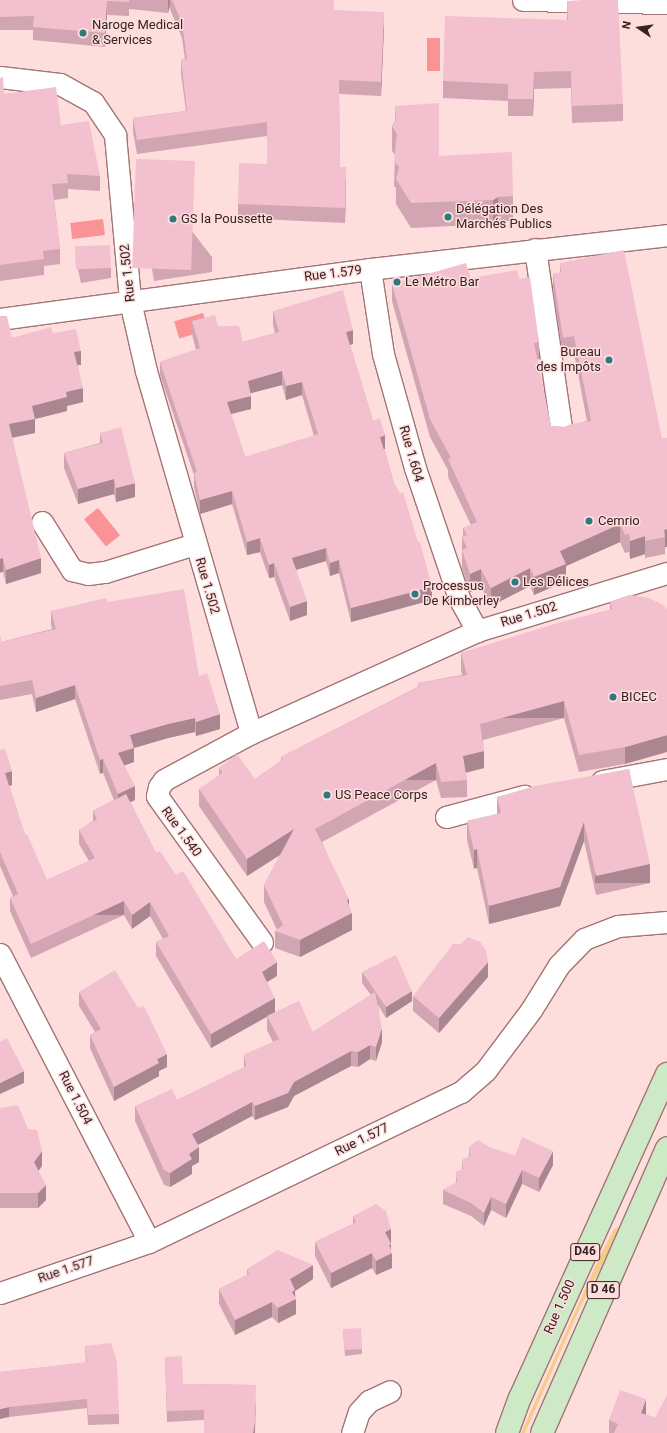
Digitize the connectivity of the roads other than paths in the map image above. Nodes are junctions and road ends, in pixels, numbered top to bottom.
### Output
1 (523, 0) edge
2 (667, 3) edge
3 (0, 77) edge
4 (667, 235) edge
5 (535, 249) junction
6 (370, 269) junction
7 (130, 301) junction
8 (0, 320) edge
9 (562, 433) edge
10 (42, 522) dead end
11 (194, 544) junction
12 (667, 573) edge
13 (477, 631) junction
14 (251, 733) junction
15 (667, 770) edge
16 (584, 784) edge
17 (546, 790) edge
18 (446, 817) dead end
19 (667, 922) edge
20 (262, 942) edge
21 (0, 954) edge
22 (667, 1074) edge
23 (667, 1148) edge
24 (149, 1242) junction
25 (0, 1293) edge
26 (390, 1391) dead end
27 (352, 1433) edge
28 (507, 1433) edge
29 (542, 1433) edge

1 - 2 street
3 - 7 street, Rue 1.502
4 - 5 street, Rue 1.579
5 - 6 street, Rue 1.579
5 - 9 street
6 - 7 street, Rue 1.579
6 - 13 street, Rue 1.604
7 - 8 street, Rue 1.579
7 - 11 street, Rue 1.502
10 - 11 street
11 - 14 street, Rue 1.502
12 - 13 street, Rue 1.502
13 - 14 street, Rue 1.502
14 - 20 street, Rue 1.540
15 - 16 street
17 - 18 street
19 - 24 street, Rue 1.577
21 - 24 street, Rue 1.504
22 - 28 main road, Rue 1.500 / D46
23 - 29 main road, D 46
24 - 25 street, Rue 1.577
26 - 27 street

